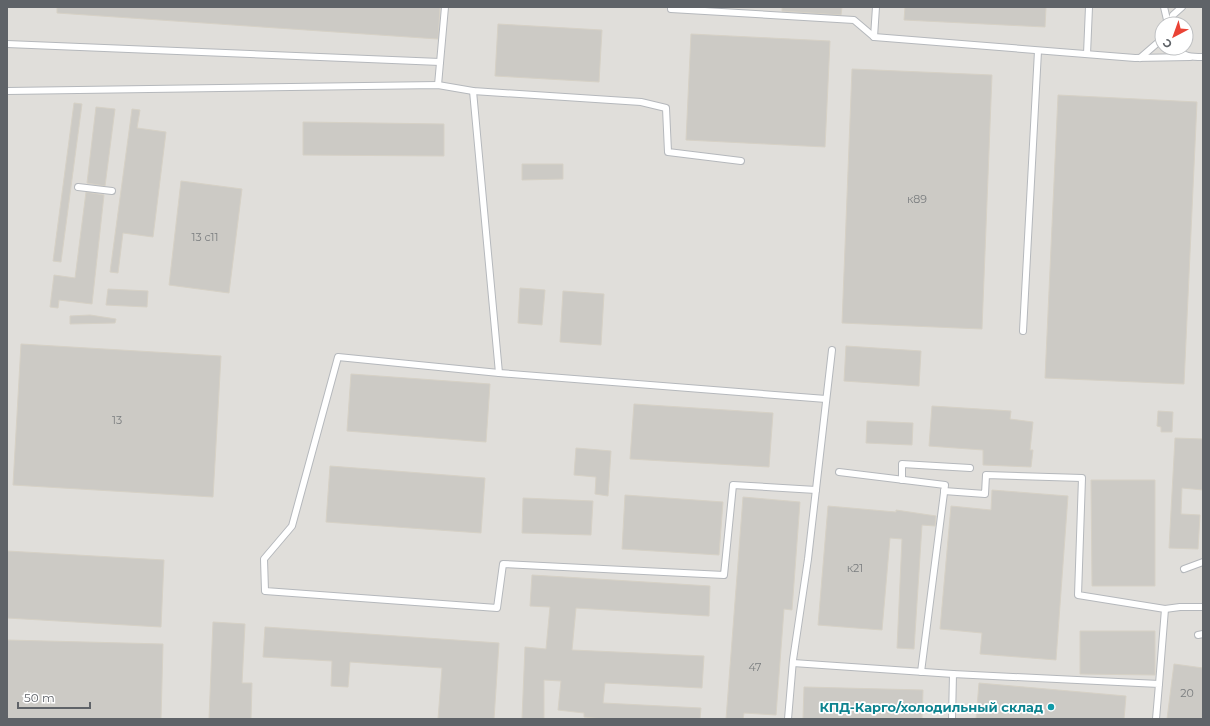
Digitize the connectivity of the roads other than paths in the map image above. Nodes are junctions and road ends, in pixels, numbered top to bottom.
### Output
1 (445, 7) edge
2 (672, 7) edge
3 (876, 7) edge
4 (1089, 7) edge
5 (1182, 7) edge
6 (1173, 16) edge
7 (874, 37) junction
8 (7, 44) edge
9 (1154, 46) edge
10 (1038, 51) junction
11 (1087, 54) junction
12 (1190, 57) joint
13 (1203, 57) edge
14 (1140, 58) junction
15 (440, 62) junction
16 (438, 85) junction
17 (7, 91) edge
18 (472, 91) junction
19 (742, 161) dead end
20 (78, 187) dead end
21 (112, 191) dead end
22 (1023, 331) dead end
23 (832, 350) dead end
24 (499, 374) junction
25 (826, 399) junction
26 (970, 468) dead end
27 (838, 472) dead end
28 (902, 480) junction
29 (816, 490) junction
30 (944, 491) junction
31 (1203, 562) edge
32 (1184, 569) dead end
33 (1203, 607) edge
34 (1165, 609) junction
35 (792, 664) junction
36 (921, 672) junction
37 (953, 674) junction
38 (1159, 684) junction
39 (788, 719) edge
40 (952, 719) edge
41 (1156, 719) edge

1 - 15 lane
2 - 7 lane
3 - 7 lane
4 - 11 lane
5 - 6 lane
7 - 10 lane
8 - 15 lane
9 - 14 lane
10 - 11 lane
10 - 22 lane
11 - 14 lane
12 - 13 lane
12 - 14 lane
15 - 16 lane
16 - 17 lane
16 - 18 lane
18 - 19 lane
18 - 24 lane
20 - 21 lane
23 - 25 lane
24 - 25 lane
24 - 29 lane
25 - 29 lane
26 - 28 lane
27 - 28 lane
28 - 30 lane
29 - 35 lane
30 - 34 lane
30 - 36 lane
31 - 32 lane
33 - 34 lane
34 - 38 lane
35 - 36 lane
35 - 39 lane
36 - 37 lane
37 - 38 lane
37 - 40 lane
38 - 41 lane

